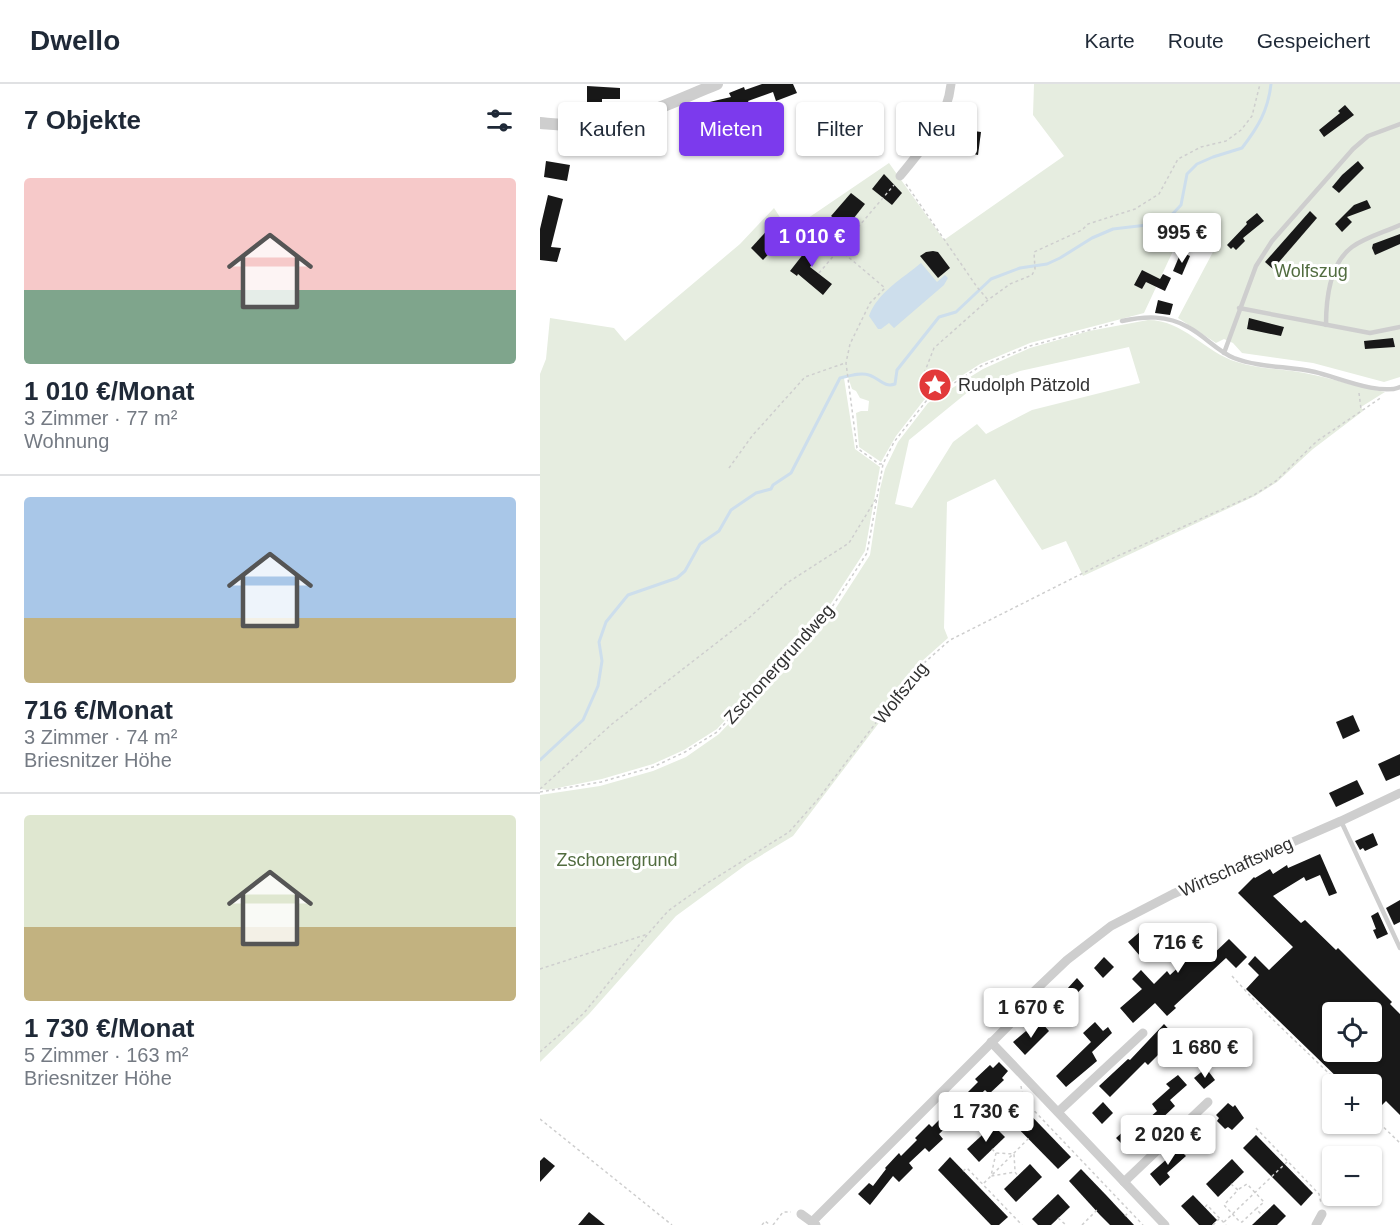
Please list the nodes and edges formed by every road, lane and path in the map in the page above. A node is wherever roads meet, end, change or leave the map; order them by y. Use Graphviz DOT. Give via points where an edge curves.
graph roads {
  1 [pos="717,84"];
  2 [pos="951,84"];
  3 [pos="1260,84"];
  4 [pos="540,123"];
  5 [pos="1400,123"];
  6 [pos="900,176"];
  7 [pos="1400,225"];
  8 [pos="839,249"];
  9 [pos="819,273"];
  10 [pos="988,300"];
  11 [pos="1239,308"];
  12 [pos="1122,321"];
  13 [pos="1326,325"];
  14 [pos="1400,327"];
  15 [pos="1224,353"];
  16 [pos="846,363"];
  17 [pos="1357,384"];
  18 [pos="1400,387"];
  19 [pos="1394,389"];
  20 [pos="932,397"];
  21 [pos="1361,410"];
  22 [pos="883,464"];
  23 [pos="729,468"];
  24 [pos="877,496"];
  25 [pos="540,791"];
  26 [pos="1400,793"];
  27 [pos="1341,821"];
  28 [pos="648,934"];
  29 [pos="1400,948"];
  30 [pos="540,969"];
  31 [pos="1233,976"];
  32 [pos="1143,1034"];
  33 [pos="991,1042"];
  34 [pos="540,1052"];
  35 [pos="1022,1074"];
  36 [pos="1330,1074"];
  37 [pos="1208,1102"];
  38 [pos="1030,1107"];
  39 [pos="1026,1111"];
  40 [pos="1059,1112"];
  41 [pos="540,1119"];
  42 [pos="1382,1125"];
  43 [pos="1256,1128"];
  44 [pos="1030,1137"];
  45 [pos="1062,1140"];
  46 [pos="1400,1143"];
  47 [pos="1058,1144"];
  48 [pos="992,1149"];
  49 [pos="996,1153"];
  50 [pos="1014,1154"];
  51 [pos="1288,1161"];
  52 [pos="963,1171"];
  53 [pos="1015,1172"];
  54 [pos="991,1176"];
  55 [pos="1018,1176"];
  56 [pos="1098,1178"];
  57 [pos="1304,1178"];
  58 [pos="1301,1181"];
  59 [pos="1093,1182"];
  60 [pos="1125,1182"];
  61 [pos="983,1184"];
  62 [pos="1231,1184"];
  63 [pos="1238,1190"];
  64 [pos="1255,1192"];
  65 [pos="999,1201"];
  66 [pos="995,1204"];
  67 [pos="1205,1207"];
  68 [pos="1098,1209"];
  69 [pos="1256,1209"];
  70 [pos="1130,1212"];
  71 [pos="801,1214"];
  72 [pos="1232,1214"];
  73 [pos="1322,1214"];
  74 [pos="1262,1215"];
  75 [pos="1125,1216"];
  76 [pos="1058,1218"];
  77 [pos="1220,1219"];
  78 [pos="1224,1222"];
  79 [pos="814,1224"];
  80 [pos="672,1225"];
  81 [pos="762,1225"];
  82 [pos="770,1225"];
  83 [pos="773,1225"];
  84 [pos="1022,1225"];
  85 [pos="1066,1225"];
  86 [pos="1082,1225"];
  87 [pos="1143,1225"];
  88 [pos="1165,1225"];
  89 [pos="1213,1225"];
  90 [pos="1226,1225"];
  91 [pos="1316,1225"];
  1 -- 4 [label="street" via="609,124"];
  2 -- 6 [label="street" via="950,99 934,134"];
  3 -- 10 [label="path" via="1252,116 1241,130 1226,141 1201,147 1178,159 1159,194 1034,252 1032,274"];
  5 -- 11 [label="lane" via="1368,136 1272,241 1256,266"];
  6 -- 8 [label="path"];
  6 -- 10 [label="path"];
  7 -- 13 [label="lane" via="1359,243 1343,257 1328,294"];
  8 -- 9 [label="path"];
  8 -- 16 [label="path" via="885,288 870,303 850,344"];
  10 -- 20 [label="path" via="934,348 925,371"];
  11 -- 13 [label="lane"];
  11 -- 15 [label="lane"];
  12 -- 15 [label="lane" via="1141,316 1173,320"];
  12 -- 20 [label="path, Zschonergrundweg" via="1030,346 981,366"];
  13 -- 14 [label="lane" via="1370,333"];
  15 -- 17 [label="lane" via="1253,363 1313,371"];
  16 -- 22 [label="path" via="857,448"];
  16 -- 23 [label="path" via="804,377"];
  17 -- 19 [label="lane"];
  17 -- 21 [label="path"];
  18 -- 19 [label="lane"];
  19 -- 21 [label="path, Wolfszug"];
  20 -- 22 [label="path, Zschonergrundweg" via="894,442"];
  21 -- 28 [label="path, Wolfszug" via="1317,441 1276,481 1254,495 1111,559 950,640 915,671 789,832 706,884 669,911"];
  22 -- 24 [label="path, Zschonergrundweg"];
  24 -- 25 [label="path" via="849,543 787,583 750,617 612,724"];
  24 -- 25 [label="path, Zschonergrundweg" via="867,553 830,610 717,732 653,767 601,782"];
  26 -- 27 [label="street, Wirtschaftsweg"];
  27 -- 29 [label="lane"];
  27 -- 33 [label="street, Wirtschaftsweg" via="1173,894 1111,926 1025,1000 1009,1025"];
  28 -- 30 [label="path"];
  28 -- 34 [label="path, Wolfszug" via="584,1013"];
  31 -- 36 [label="path"];
  32 -- 40 [label="street"];
  33 -- 35 [label="street"];
  33 -- 79 [label="street, Wirtschaftsweg"];
  35 -- 38 [label="path" via="1020,1092"];
  35 -- 40 [label="street"];
  37 -- 60 [label="street"];
  38 -- 39 [label="path"];
  38 -- 45 [label="path"];
  40 -- 60 [label="street"];
  41 -- 80 [label="path"];
  42 -- 46 [label="path"];
  43 -- 51 [label="path"];
  44 -- 50 [label="path"];
  45 -- 47 [label="path"];
  45 -- 56 [label="path"];
  48 -- 49 [label="path"];
  49 -- 50 [label="path"];
  49 -- 54 [label="path"];
  50 -- 53 [label="path"];
  50 -- 54 [label="path"];
  51 -- 57 [label="path"];
  51 -- 64 [label="path"];
  52 -- 61 [label="path" via="967,1168"];
  53 -- 54 [label="path"];
  53 -- 55 [label="path"];
  54 -- 61 [label="path"];
  56 -- 59 [label="path"];
  56 -- 70 [label="path"];
  57 -- 58 [label="path"];
  57 -- 73 [label="path" via="1319,1194"];
  60 -- 88 [label="street"];
  61 -- 65 [label="path"];
  62 -- 63 [label="path"];
  63 -- 64 [label="path" via="1247,1184"];
  63 -- 72 [label="path" via="1224,1205"];
  64 -- 69 [label="path" via="1264,1202"];
  64 -- 72 [label="path"];
  65 -- 66 [label="path"];
  65 -- 84 [label="path"];
  67 -- 77 [label="path"];
  68 -- 86 [label="path"];
  69 -- 72 [label="path" via="1242,1222"];
  69 -- 74 [label="path"];
  70 -- 75 [label="path"];
  70 -- 87 [label="path"];
  71 -- 79 [label="street"];
  71 -- 83 [label="path" via="783,1212"];
  72 -- 78 [label="path"];
  73 -- 91 [label="street"];
  76 -- 85 [label="path"];
  77 -- 78 [label="path"];
  77 -- 89 [label="path"];
  78 -- 90 [label="path"];
  81 -- 82 [label="path" via="765,1221"];
}
